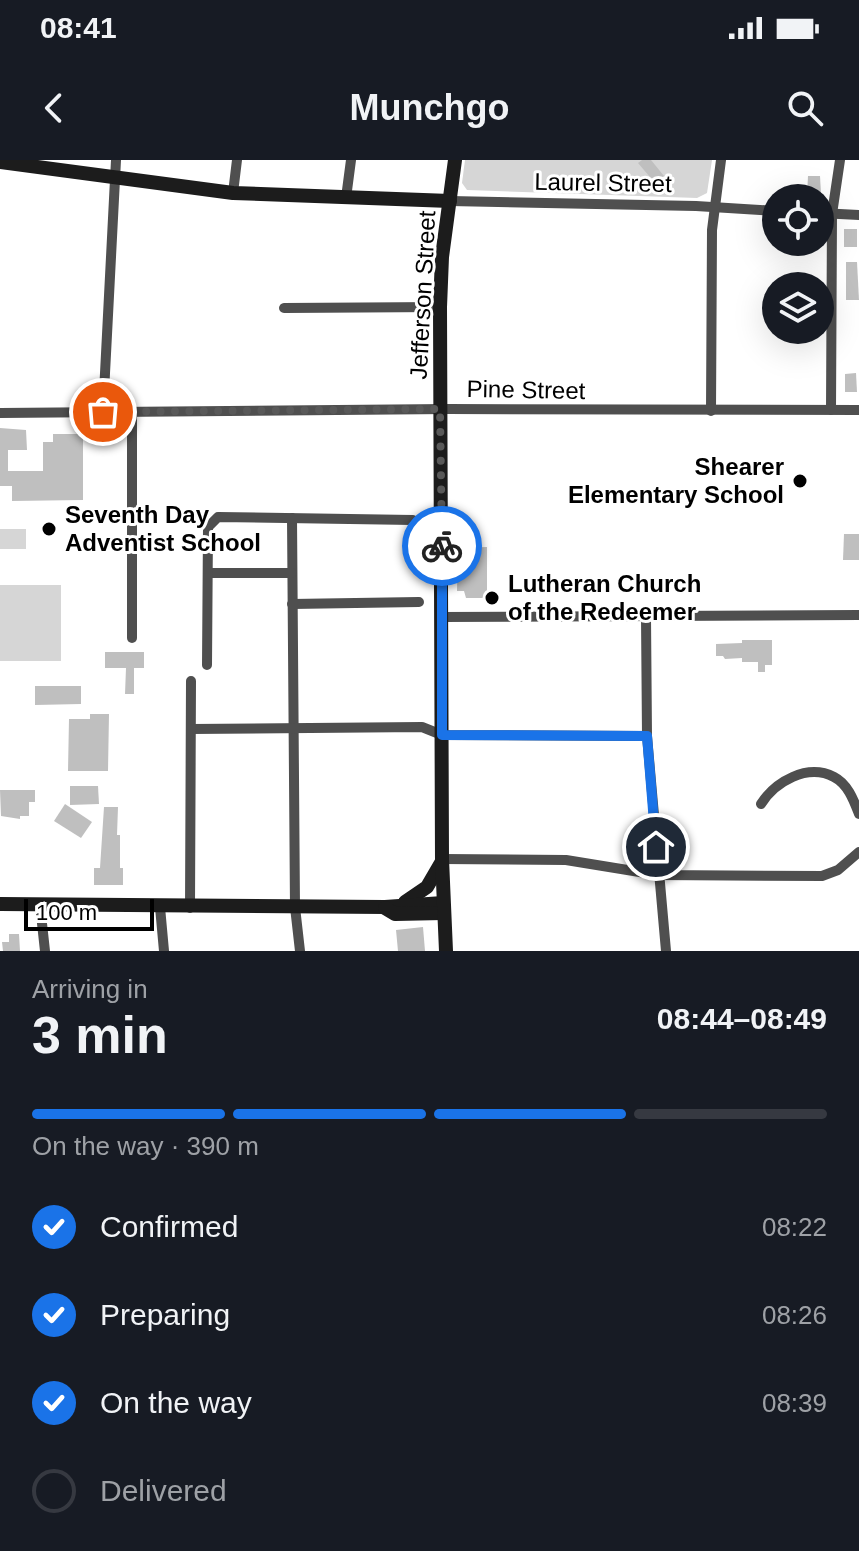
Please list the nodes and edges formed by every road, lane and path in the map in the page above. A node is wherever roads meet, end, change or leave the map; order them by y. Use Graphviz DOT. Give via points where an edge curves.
graph roads {
  1 [pos="116,160"];
  2 [pos="237,160"];
  3 [pos="351,160"];
  4 [pos="455,160"];
  5 [pos="721,160"];
  6 [pos="840,160"];
  7 [pos="0,162"];
  8 [pos="114,179"];
  9 [pos="233,193"];
  10 [pos="346,198"];
  11 [pos="834,200"];
  12 [pos="450,201"];
  13 [pos="715,208"];
  14 [pos="762,210"];
  15 [pos="834,214"];
  16 [pos="859,215"];
  17 [pos="832,256"];
  18 [pos="440,307"];
  19 [pos="284,308"];
  20 [pos="440,409"];
  21 [pos="831,410"];
  22 [pos="859,410"];
  23 [pos="711,411"];
  24 [pos="103,412"];
  25 [pos="132,412"];
  26 [pos="0,413"];
  27 [pos="292,518"];
  28 [pos="413,520"];
  29 [pos="208,573"];
  30 [pos="292,573"];
  31 [pos="419,602"];
  32 [pos="292,604"];
  33 [pos="859,615"];
  34 [pos="442,617"];
  35 [pos="646,617"];
  36 [pos="132,638"];
  37 [pos="207,665"];
  38 [pos="191,681"];
  39 [pos="293,727"];
  40 [pos="191,729"];
  41 [pos="442,735"];
  42 [pos="647,736"];
  43 [pos="761,804"];
  44 [pos="859,814"];
  45 [pos="859,852"];
  46 [pos="442,859"];
  47 [pos="658,875"];
  48 [pos="0,904"];
  49 [pos="402,904"];
  50 [pos="40,905"];
  51 [pos="160,907"];
  52 [pos="295,907"];
  53 [pos="385,907"];
  54 [pos="190,908"];
  55 [pos="443,908"];
  56 [pos="45,951"];
  57 [pos="164,951"];
  58 [pos="300,951"];
  59 [pos="446,951"];
  60 [pos="666,951"];
  1 -- 8 [label="street"];
  2 -- 9 [label="street"];
  3 -- 10 [label="street"];
  4 -- 12 [label="main road, Jefferson Street"];
  5 -- 13 [label="street"];
  6 -- 11 [label="street"];
  7 -- 8 [label="main road, Laurel Street"];
  8 -- 9 [label="main road, Laurel Street"];
  8 -- 24 [label="street"];
  9 -- 10 [label="main road, Laurel Street"];
  10 -- 12 [label="main road, Laurel Street"];
  12 -- 13 [label="street, Laurel Street"];
  12 -- 18 [label="main road, Jefferson Street"];
  13 -- 14 [label="street, Laurel Street"];
  13 -- 23 [label="street"];
  15 -- 16 [label="street"];
  17 -- 21 [label="street"];
  18 -- 19 [label="street"];
  18 -- 20 [label="main road, Jefferson Street"];
  20 -- 23 [label="street, Pine Street"];
  20 -- 25 [label="street, Pine Street"];
  20 -- 34 [label="main road, Jefferson Street"];
  21 -- 22 [label="street, Pine Street"];
  21 -- 23 [label="street, Pine Street"];
  24 -- 25 [label="street, Pine Street"];
  24 -- 26 [label="street, Pine Street"];
  25 -- 36 [label="street"];
  27 -- 28 [label="street"];
  27 -- 29 [label="street" via="218,517 208,527"];
  27 -- 30 [label="street"];
  29 -- 30 [label="street"];
  29 -- 37 [label="street"];
  30 -- 32 [label="street"];
  31 -- 32 [label="street"];
  32 -- 39 [label="street"];
  33 -- 35 [label="street"];
  34 -- 35 [label="street"];
  34 -- 41 [label="main road, Jefferson Street"];
  35 -- 42 [label="street"];
  38 -- 40 [label="street"];
  39 -- 40 [label="street"];
  39 -- 41 [label="street" via="422,727"];
  39 -- 52 [label="street"];
  40 -- 54 [label="street"];
  41 -- 42 [label="street"];
  41 -- 46 [label="main road, Jefferson Street"];
  42 -- 47 [label="street"];
  43 -- 44 [label="street" via="771,789 796,775 814,773 834,777 850,792"];
  45 -- 47 [label="street" via="822,876"];
  46 -- 47 [label="street" via="566,860"];
  46 -- 49 [label="main road" via="427,887"];
  46 -- 55 [label="main road, Jefferson Street"];
  47 -- 60 [label="street"];
  48 -- 50 [label="main road"];
  49 -- 53 [label="main road"];
  49 -- 55 [label="main road"];
  50 -- 51 [label="main road"];
  50 -- 56 [label="street"];
  51 -- 54 [label="main road"];
  51 -- 57 [label="street"];
  52 -- 53 [label="main road"];
  52 -- 54 [label="main road"];
  52 -- 58 [label="street"];
  53 -- 55 [label="main road" via="395,914"];
  55 -- 59 [label="main road, Jefferson Street"];
}
